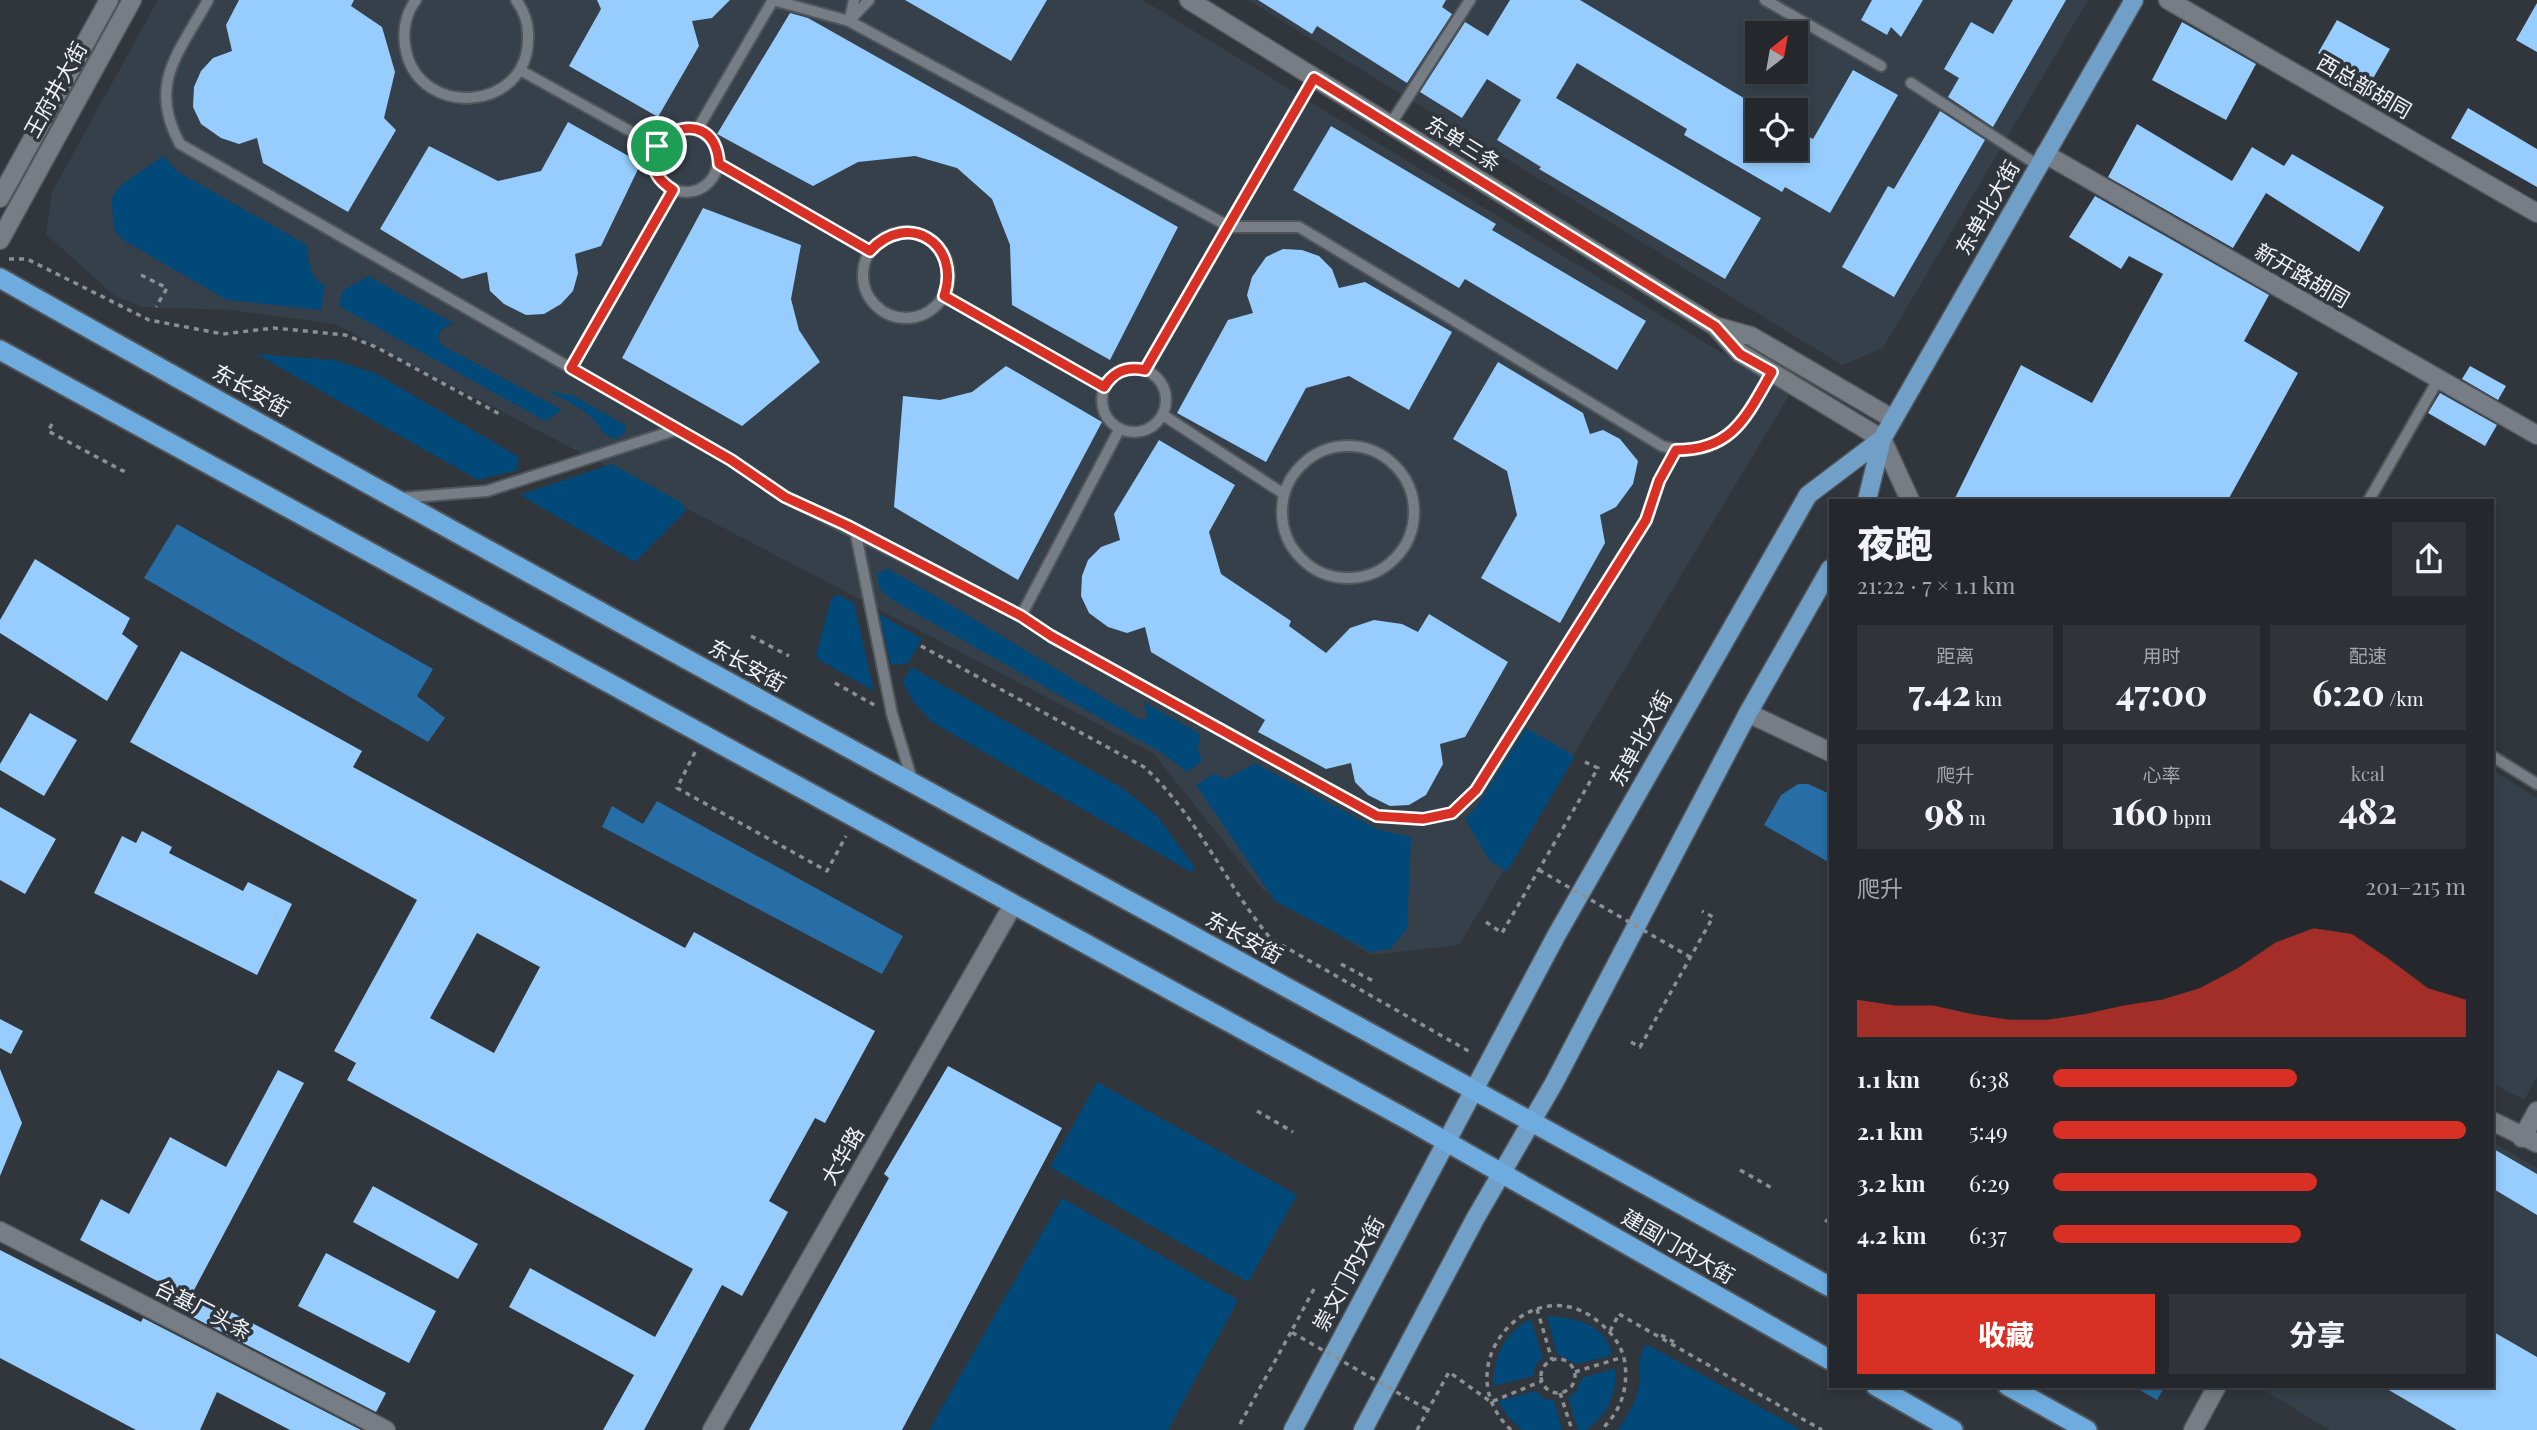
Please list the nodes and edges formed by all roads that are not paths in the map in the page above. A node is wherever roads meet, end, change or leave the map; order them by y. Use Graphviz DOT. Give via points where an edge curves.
graph roads {
  1 [pos="109,0"];
  2 [pos="132,0"];
  3 [pos="208,0"];
  4 [pos="416,0"];
  5 [pos="516,0"];
  6 [pos="773,0"];
  7 [pos="854,0"];
  8 [pos="869,0"];
  9 [pos="1189,0"];
  10 [pos="1470,0"];
  11 [pos="1765,0"];
  12 [pos="2134,0"];
  13 [pos="2168,0"];
  14 [pos="849,21"];
  15 [pos="1881,66"];
  16 [pos="520,70"];
  17 [pos="1314,78"];
  18 [pos="1911,83"];
  19 [pos="1390,125"];
  20 [pos="697,130"];
  21 [pos="657,146"];
  22 [pos="2042,160"];
  23 [pos="719,164"];
  24 [pos="673,190"];
  25 [pos="0,198"];
  26 [pos="2537,213"];
  27 [pos="1230,227"];
  28 [pos="0,240"];
  29 [pos="870,251"];
  30 [pos="0,278"];
  31 [pos="944,296"];
  32 [pos="1715,326"];
  33 [pos="0,350"];
  34 [pos="571,368"];
  35 [pos="1145,370"];
  36 [pos="1772,372"];
  37 [pos="2438,380"];
  38 [pos="1104,387"];
  39 [pos="1163,415"];
  40 [pos="1893,419"];
  41 [pos="676,430"];
  42 [pos="1119,430"];
  43 [pos="2537,435"];
  44 [pos="1882,439"];
  45 [pos="1676,450"];
  46 [pos="1284,494"];
  47 [pos="398,499"];
  48 [pos="1867,499"];
  49 [pos="1910,499"];
  50 [pos="2370,499"];
  51 [pos="855,530"];
  52 [pos="1829,571"];
  53 [pos="1021,616"];
  54 [pos="1748,713"];
  55 [pos="1829,752"];
  56 [pos="2494,757"];
  57 [pos="2537,784"];
  58 [pos="914,785"];
  59 [pos="1013,905"];
  60 [pos="1474,1089"];
  61 [pos="2537,1111"];
  62 [pos="1532,1121"];
  63 [pos="2494,1122"];
  64 [pos="1446,1141"];
  65 [pos="2530,1141"];
  66 [pos="1502,1173"];
  67 [pos="0,1231"];
  68 [pos="1829,1286"];
  69 [pos="1829,1359"];
  70 [pos="1879,1388"];
  71 [pos="2012,1388"];
  72 [pos="2216,1388"];
  73 [pos="386,1430"];
  74 [pos="712,1430"];
  75 [pos="1293,1430"];
  76 [pos="1363,1430"];
  77 [pos="1952,1430"];
  78 [pos="2087,1430"];
  79 [pos="2193,1430"];
  1 -- 25 [label="street, 王府井大街"];
  2 -- 28 [label="street, 王府井大街"];
  3 -- 34 [label="lane" via="164,89 168,122 180,145"];
  4 -- 16 [label="lane" via="405,22 404,41 418,78 433,90 471,100 508,85"];
  5 -- 16 [label="lane" via="528,28 528,50"];
  6 -- 14 [label="lane"];
  6 -- 20 [label="lane"];
  7 -- 14 [label="lane"];
  8 -- 14 [label="lane"];
  9 -- 17 [label="street, 东单三条"];
  10 -- 19 [label="lane"];
  11 -- 15 [label="lane"];
  12 -- 22 [label="main road, 东单北大街"];
  13 -- 26 [label="street, 西总部胡同"];
  14 -- 27 [label="lane"];
  16 -- 21 [label="lane"];
  17 -- 19 [label="street, 东单三条"];
  17 -- 27 [label="lane"];
  18 -- 22 [label="lane"];
  19 -- 32 [label="street, 东单三条"];
  20 -- 21 [label="lane" via="679,129"];
  20 -- 23 [label="lane" via="714,143"];
  21 -- 24 [label="lane" via="658,176"];
  22 -- 37 [label="street, 新开路胡同"];
  22 -- 40 [label="main road, 东单北大街"];
  23 -- 24 [label="lane" via="703,188"];
  23 -- 29 [label="lane"];
  24 -- 34 [label="lane"];
  27 -- 35 [label="lane"];
  27 -- 45 [label="lane" via="1299,227 1662,446"];
  29 -- 31 [label="lane" via="892,234 907,232 928,238 948,267"];
  29 -- 31 [label="lane" via="864,264 866,291 883,312 896,317 923,314"];
  30 -- 47 [label="highway, 东长安街"];
  31 -- 38 [label="lane"];
  32 -- 36 [label="street, 东单三条" via="1740,354"];
  32 -- 40 [label="street, 东单三条" via="1751,336"];
  33 -- 59 [label="highway"];
  34 -- 41 [label="lane"];
  35 -- 38 [label="lane" via="1126,369"];
  35 -- 39 [label="lane" via="1155,375 1166,394"];
  36 -- 44 [label="street, 东单三条"];
  36 -- 45 [label="lane" via="1722,442 1701,450"];
  37 -- 43 [label="street, 新开路胡同"];
  37 -- 50 [label="lane"];
  38 -- 42 [label="lane" via="1104,413"];
  39 -- 42 [label="lane" via="1147,430"];
  39 -- 46 [label="lane"];
  40 -- 44 [label="main road, 东单北大街"];
  41 -- 47 [label="lane" via="487,491"];
  41 -- 51 [label="lane" via="785,497"];
  42 -- 53 [label="lane"];
  44 -- 48 [label="main road, 东单北大街"];
  44 -- 49 [label="street"];
  44 -- 60 [label="main road, 东单北大街" via="1808,495 1556,936"];
  45 -- 53 [label="lane" via="1646,520 1476,790 1452,813 1423,819 1377,816"];
  46 -- 46 [label="lane" via="1286,536 1313,568 1333,576 1375,573 1406,544 1413,523 1413,501 1406,480 1392,463 1373,451 1351,446 1329,448 1309,458"];
  47 -- 58 [label="highway, 东长安街"];
  51 -- 53 [label="lane"];
  51 -- 58 [label="lane" via="892,714"];
  52 -- 54 [label="main road"];
  54 -- 55 [label="street"];
  54 -- 62 [label="main road"];
  56 -- 57 [label="lane"];
  58 -- 60 [label="highway, 东长安街"];
  59 -- 64 [label="highway"];
  59 -- 74 [label="street, 大华路"];
  60 -- 62 [label="highway, 东长安街"];
  60 -- 64 [label="main road, 崇文门内大街"];
  61 -- 65 [label="street"];
  62 -- 66 [label="main road"];
  62 -- 68 [label="highway, 建国门内大街"];
  63 -- 65 [label="street"];
  64 -- 66 [label="highway, 建国门内大街"];
  64 -- 75 [label="main road, 崇文门内大街"];
  66 -- 69 [label="highway, 建国门内大街"];
  66 -- 76 [label="main road"];
  67 -- 73 [label="street, 台基厂头条"];
  70 -- 77 [label="highway"];
  71 -- 78 [label="highway"];
  72 -- 79 [label="street"];
}
